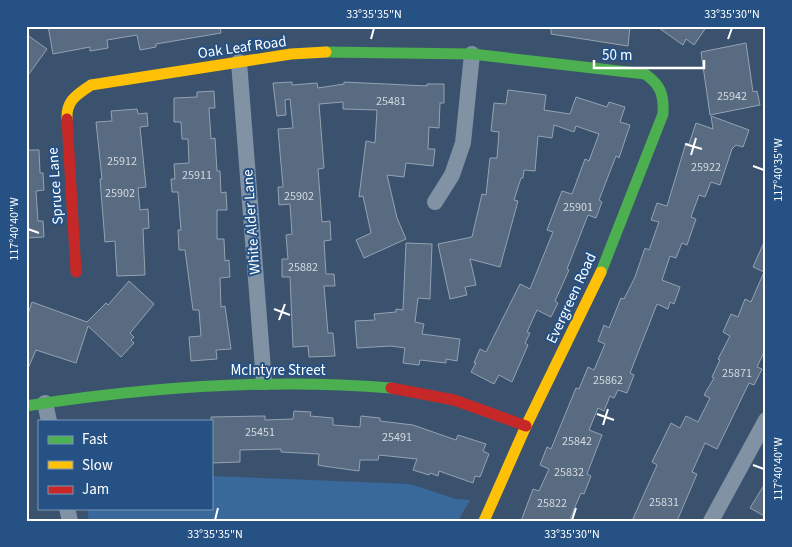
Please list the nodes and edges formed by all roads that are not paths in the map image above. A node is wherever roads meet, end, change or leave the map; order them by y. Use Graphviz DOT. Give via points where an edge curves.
graph roads {
  1 [pos="472,54"];
  2 [pos="239,62"];
  3 [pos="659,83"];
  4 [pos="72,99"];
  5 [pos="435,202"];
  6 [pos="76,272"];
  7 [pos="264,382"];
  8 [pos="45,403"];
  9 [pos="26,406"];
  10 [pos="49,420"];
  11 [pos="766,420"];
  12 [pos="526,426"];
  13 [pos="484,521"];
  14 [pos="710,521"];
  1 -- 2 [label="street, Oak Leaf Road" via="339,51"];
  1 -- 3 [label="street, Oak Leaf Road" via="632,71 645,74"];
  1 -- 5 [label="street" via="463,143 452,176"];
  2 -- 4 [label="street, Oak Leaf Road" via="91,85"];
  2 -- 7 [label="street, White Alder Lane"];
  3 -- 12 [label="street, Evergreen Road" via="664,97 664,114 598,278"];
  4 -- 6 [label="street, Spruce Lane" via="66,123"];
  7 -- 8 [label="street, McIntyre Street" via="118,392"];
  7 -- 12 [label="street, McIntyre Street" via="428,393 470,404"];
  8 -- 9 [label="street, McIntyre Street"];
  8 -- 10 [label="street"];
  11 -- 14 [label="street"];
  12 -- 13 [label="street, Evergreen Road"];
}
